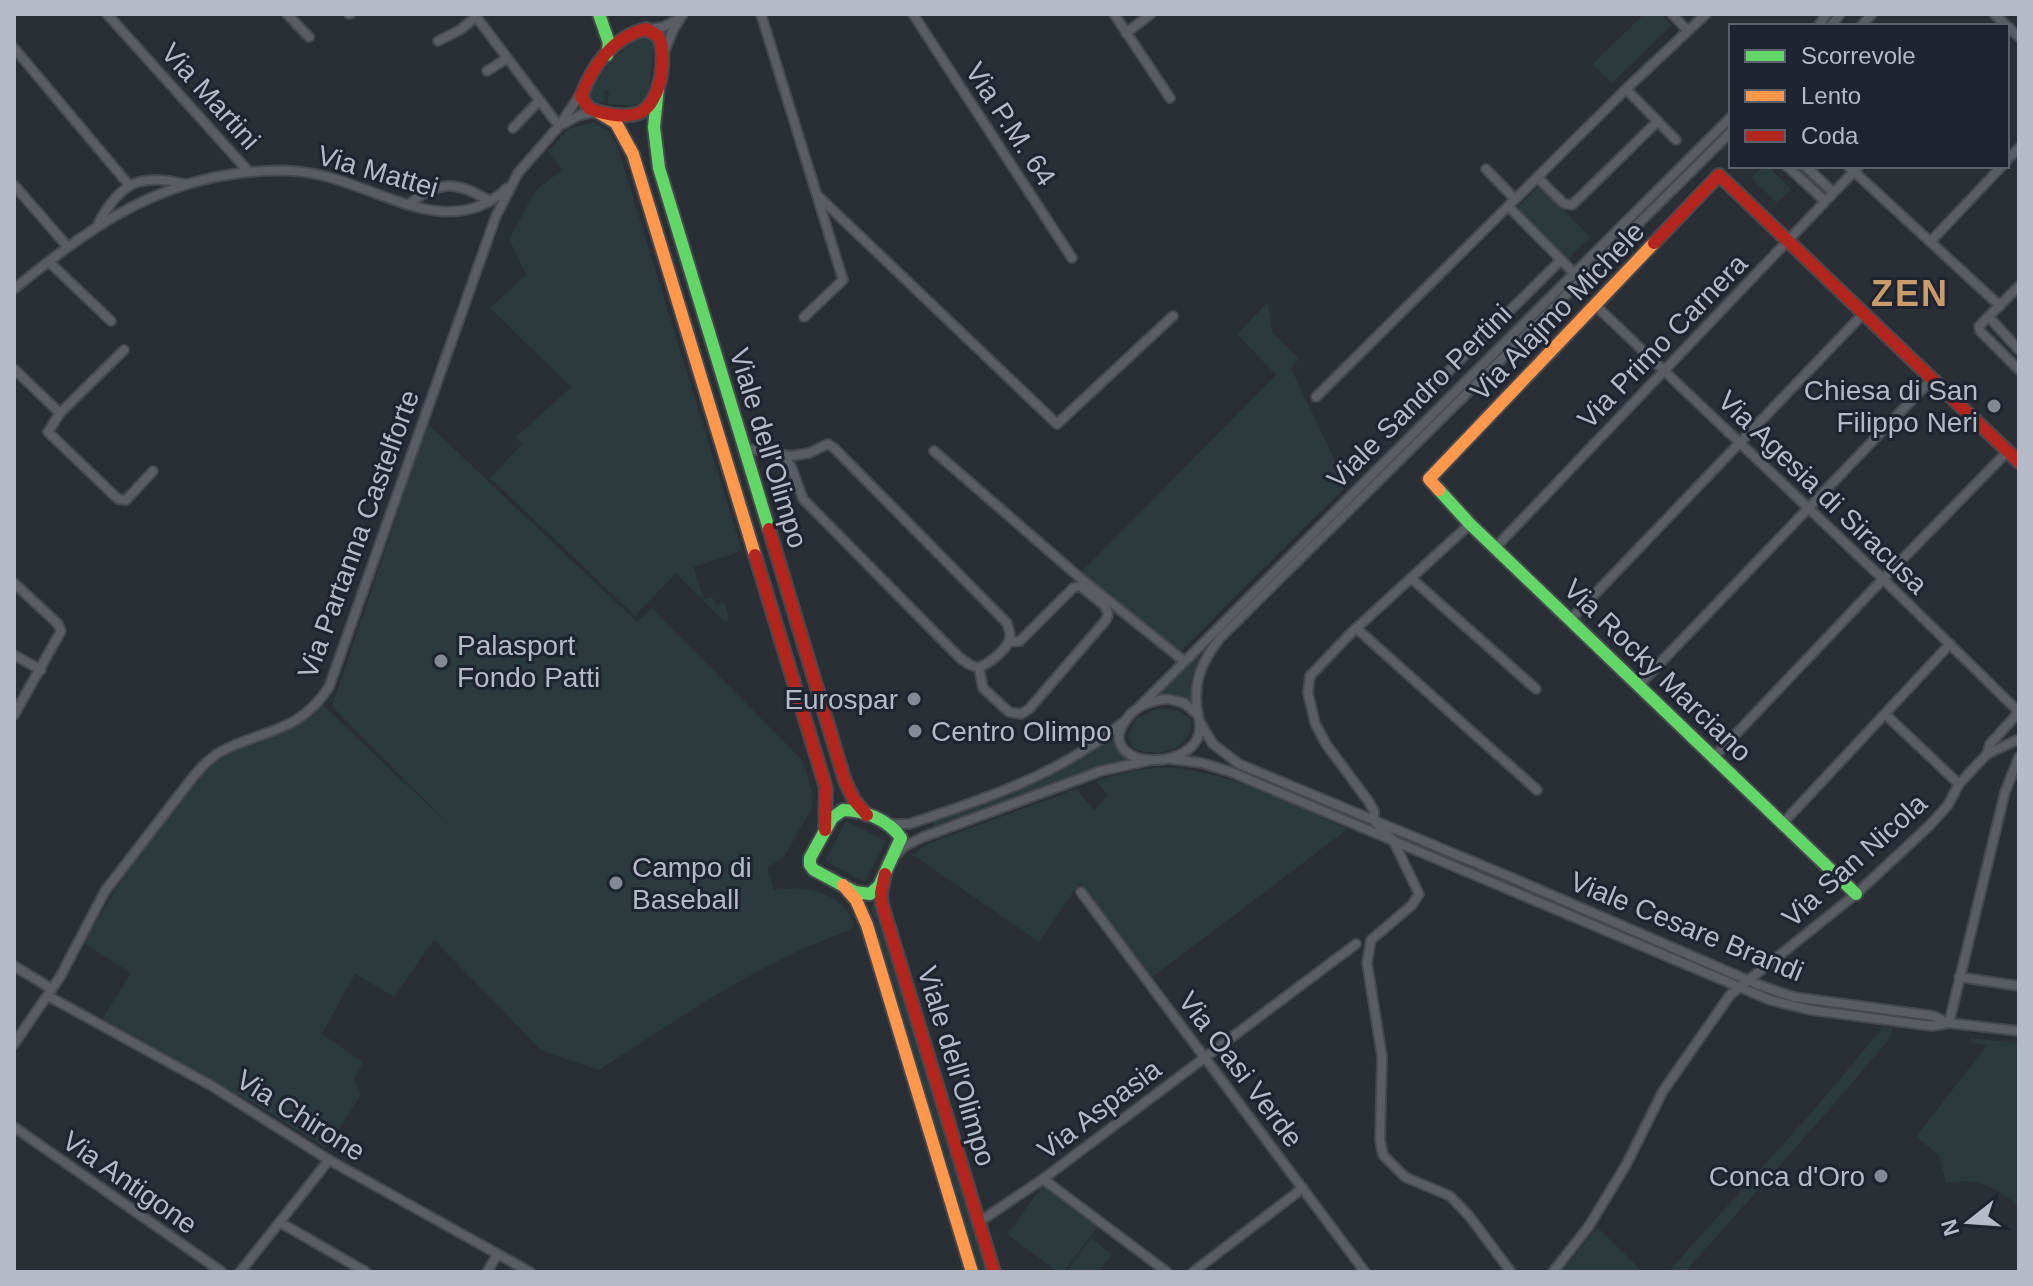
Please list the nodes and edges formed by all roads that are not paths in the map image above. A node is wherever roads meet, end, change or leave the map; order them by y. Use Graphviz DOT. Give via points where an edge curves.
graph roads {
  1 [pos="107,14"];
  2 [pos="287,14"];
  3 [pos="600,14"];
  4 [pos="683,14"];
  5 [pos="761,14"];
  6 [pos="913,14"];
  7 [pos="1114,14"];
  8 [pos="1151,14"];
  9 [pos="1672,14"];
  10 [pos="1706,14"];
  11 [pos="475,16"];
  12 [pos="649,29"];
  13 [pos="1688,31"];
  14 [pos="633,32"];
  15 [pos="1126,33"];
  16 [pos="309,37"];
  17 [pos="438,41"];
  18 [pos="14,48"];
  19 [pos="607,55"];
  20 [pos="506,59"];
  21 [pos="661,63"];
  22 [pos="487,71"];
  23 [pos="658,88"];
  24 [pos="1626,89"];
  25 [pos="582,92"];
  26 [pos="1170,98"];
  27 [pos="539,101"];
  28 [pos="598,112"];
  29 [pos="1729,119"];
  30 [pos="1658,121"];
  31 [pos="559,126"];
  32 [pos="513,128"];
  33 [pos="1729,134"];
  34 [pos="1676,140"];
  35 [pos="1789,168"];
  36 [pos="1807,168"];
  37 [pos="1853,168"];
  38 [pos="2000,168"];
  39 [pos="1486,169"];
  40 [pos="249,172"];
  41 [pos="1537,177"];
  42 [pos="512,181"];
  43 [pos="186,184"];
  44 [pos="14,185"];
  45 [pos="129,185"];
  46 [pos="1833,192"];
  47 [pos="817,195"];
  48 [pos="1515,199"];
  49 [pos="490,201"];
  50 [pos="1825,201"];
  51 [pos="409,204"];
  52 [pos="1508,206"];
  53 [pos="97,226"];
  54 [pos="1788,241"];
  55 [pos="1931,241"];
  56 [pos="68,247"];
  57 [pos="1072,258"];
  58 [pos="1561,260"];
  59 [pos="49,262"];
  60 [pos="1574,273"];
  61 [pos="2019,286"];
  62 [pos="14,289"];
  63 [pos="1595,305"];
  64 [pos="2000,306"];
  65 [pos="1864,313"];
  66 [pos="1173,316"];
  67 [pos="804,317"];
  68 [pos="1989,317"];
  69 [pos="111,321"];
  70 [pos="124,350"];
  71 [pos="2019,350"];
  72 [pos="14,369"];
  73 [pos="2019,370"];
  74 [pos="1664,371"];
  75 [pos="1932,379"];
  76 [pos="1316,397"];
  77 [pos="60,413"];
  78 [pos="1389,430"];
  79 [pos="1740,442"];
  80 [pos="744,448"];
  81 [pos="934,451"];
  82 [pos="2008,451"];
  83 [pos="778,454"];
  84 [pos="2019,462"];
  85 [pos="153,471"];
  86 [pos="1429,479"];
  87 [pos="1808,508"];
  88 [pos="1470,524"];
  89 [pos="1496,547"];
  90 [pos="1411,578"];
  91 [pos="1883,579"];
  92 [pos="14,583"];
  93 [pos="1570,620"];
  94 [pos="1356,628"];
  95 [pos="1009,642"];
  96 [pos="1950,644"];
  97 [pos="14,655"];
  98 [pos="1184,661"];
  99 [pos="979,668"];
  100 [pos="41,670"];
  101 [pos="1639,685"];
  102 [pos="1536,689"];
  103 [pos="1139,707"];
  104 [pos="2019,712"];
  105 [pos="14,715"];
  106 [pos="1886,715"];
  107 [pos="1199,718"];
  108 [pos="1126,720"];
  109 [pos="2019,739"];
  110 [pos="1987,754"];
  111 [pos="1715,756"];
  112 [pos="2019,757"];
  113 [pos="1171,759"];
  114 [pos="1147,761"];
  115 [pos="1959,784"];
  116 [pos="1537,790"];
  117 [pos="867,815"];
  118 [pos="1374,821"];
  119 [pos="882,823"];
  120 [pos="1783,823"];
  121 [pos="825,830"];
  122 [pos="1393,840"];
  123 [pos="892,861"];
  124 [pos="885,874"];
  125 [pos="843,885"];
  126 [pos="1081,892"];
  127 [pos="1856,894"];
  128 [pos="1356,944"];
  129 [pos="14,966"];
  130 [pos="1959,977"];
  131 [pos="1746,979"];
  132 [pos="2019,986"];
  133 [pos="1737,987"];
  134 [pos="50,992"];
  135 [pos="1949,1023"];
  136 [pos="2019,1031"];
  137 [pos="14,1044"];
  138 [pos="1205,1057"];
  139 [pos="14,1127"];
  140 [pos="329,1160"];
  141 [pos="1043,1179"];
  142 [pos="1303,1188"];
  143 [pos="979,1222"];
  144 [pos="281,1223"];
  145 [pos="497,1255"];
  146 [pos="222,1272"];
  147 [pos="240,1272"];
  148 [pos="366,1272"];
  149 [pos="487,1272"];
  150 [pos="530,1272"];
  151 [pos="972,1272"];
  152 [pos="994,1272"];
  153 [pos="1167,1272"];
  154 [pos="1193,1272"];
  155 [pos="1365,1272"];
  156 [pos="1511,1272"];
  157 [pos="1553,1272"];
  1 -- 40 [label="street, Via Martini"];
  2 -- 16 [label="street"];
  3 -- 14 [label="street" via="614,29"];
  3 -- 19 [label="street"];
  4 -- 12 [label="street"];
  4 -- 21 [label="street"];
  5 -- 47 [label="street"];
  6 -- 57 [label="street, Via P.M. 64"];
  7 -- 15 [label="street"];
  8 -- 15 [label="street"];
  9 -- 13 [label="street"];
  10 -- 13 [label="street"];
  11 -- 17 [label="street"];
  11 -- 20 [label="street"];
  12 -- 14 [label="street"];
  12 -- 21 [label="street" via="662,42"];
  13 -- 24 [label="street"];
  14 -- 19 [label="street"];
  15 -- 26 [label="street"];
  18 -- 45 [label="street"];
  19 -- 25 [label="street"];
  20 -- 22 [label="street"];
  20 -- 27 [label="street"];
  21 -- 23 [label="street, Viale dell'Olimpo"];
  23 -- 28 [label="street" via="643,111"];
  23 -- 80 [label="street, Viale dell'Olimpo" via="656,157"];
  24 -- 30 [label="street"];
  24 -- 41 [label="street"];
  25 -- 28 [label="street, Viale dell'Olimpo" via="584,104"];
  25 -- 31 [label="street, Via Partanna Castelforte"];
  27 -- 31 [label="street"];
  27 -- 32 [label="street"];
  28 -- 31 [label="street"];
  28 -- 121 [label="street, Viale dell'Olimpo" via="620,127 633,154 826,788"];
  29 -- 60 [label="street, Viale Sandro Pertini"];
  30 -- 34 [label="street"];
  30 -- 41 [label="street" via="1572,205 1563,203"];
  31 -- 42 [label="street, Via Partanna Castelforte"];
  33 -- 107 [label="street, Viale Sandro Pertini" via="1220,638 1197,679"];
  35 -- 50 [label="street"];
  36 -- 46 [label="street"];
  37 -- 46 [label="street, Via Primo Carnera"];
  37 -- 55 [label="street"];
  38 -- 55 [label="street"];
  39 -- 48 [label="street"];
  40 -- 43 [label="street, Via Mattei"];
  40 -- 51 [label="street, Via Mattei" via="313,173"];
  41 -- 48 [label="street"];
  42 -- 49 [label="street, Via Mattei"];
  42 -- 134 [label="street, Via Partanna Castelforte" via="329,687 300,718 223,750 205,763 105,891"];
  43 -- 45 [label="street" via="155,179"];
  43 -- 53 [label="street, Via Mattei" via="139,201"];
  44 -- 56 [label="street"];
  45 -- 53 [label="street" via="115,195"];
  46 -- 50 [label="street, Via Primo Carnera"];
  47 -- 66 [label="street" via="1057,424"];
  47 -- 67 [label="street" via="843,280"];
  48 -- 52 [label="street"];
  49 -- 51 [label="street, Via Mattei" via="443,214"];
  49 -- 51 [label="street" via="464,186 446,186"];
  50 -- 54 [label="street, Via Primo Carnera"];
  52 -- 58 [label="street"];
  52 -- 76 [label="street"];
  53 -- 56 [label="street, Via Mattei"];
  54 -- 63 [label="street, Via Alajmo Michele" via="1719,175"];
  54 -- 65 [label="street"];
  54 -- 74 [label="street, Via Primo Carnera"];
  55 -- 64 [label="street"];
  56 -- 59 [label="street, Via Mattei"];
  58 -- 60 [label="street"];
  58 -- 78 [label="street"];
  59 -- 62 [label="street, Via Mattei"];
  59 -- 69 [label="street"];
  60 -- 98 [label="street, Viale Sandro Pertini"];
  61 -- 64 [label="street"];
  63 -- 74 [label="street, Via Agesia di Siracusa"];
  63 -- 86 [label="street, Via Alajmo Michele"];
  64 -- 68 [label="street"];
  65 -- 75 [label="street"];
  65 -- 79 [label="street"];
  68 -- 71 [label="street"];
  68 -- 73 [label="street" via="1980,331"];
  70 -- 77 [label="street"];
  72 -- 77 [label="street"];
  74 -- 79 [label="street, Via Agesia di Siracusa"];
  74 -- 89 [label="street, Via Primo Carnera"];
  75 -- 82 [label="street"];
  75 -- 87 [label="street"];
  77 -- 85 [label="street" via="48,432 118,499 126,500"];
  79 -- 87 [label="street, Via Agesia di Siracusa"];
  79 -- 93 [label="street"];
  80 -- 83 [label="street"];
  80 -- 117 [label="street, Viale dell'Olimpo" via="847,788"];
  81 -- 98 [label="street"];
  82 -- 84 [label="street"];
  82 -- 91 [label="street"];
  83 -- 95 [label="street" via="809,453 828,444 834,448 1007,623"];
  83 -- 99 [label="street" via="791,466 803,499 960,658"];
  86 -- 88 [label="street, Via Rocky Marciano"];
  87 -- 91 [label="street, Via Agesia di Siracusa"];
  87 -- 101 [label="street"];
  88 -- 89 [label="street, Via Rocky Marciano"];
  88 -- 90 [label="street"];
  89 -- 93 [label="street, Via Rocky Marciano"];
  90 -- 94 [label="street"];
  90 -- 102 [label="street"];
  91 -- 96 [label="street, Via Agesia di Siracusa"];
  91 -- 111 [label="street"];
  92 -- 100 [label="street" via="58,624 60,635"];
  93 -- 101 [label="street, Via Rocky Marciano"];
  94 -- 116 [label="street"];
  94 -- 118 [label="street" via="1310,676 1308,693 1315,723 1369,802"];
  95 -- 99 [label="street"];
  95 -- 99 [label="street" via="1020,641 1080,586 1108,614 1021,714 1009,712 983,688"];
  96 -- 104 [label="street, Via Agesia di Siracusa"];
  96 -- 106 [label="street"];
  97 -- 100 [label="street"];
  98 -- 103 [label="street, Viale Sandro Pertini"];
  100 -- 105 [label="street"];
  101 -- 111 [label="street, Via Rocky Marciano"];
  103 -- 107 [label="street" via="1168,699 1184,703"];
  103 -- 108 [label="street"];
  104 -- 110 [label="street, Via Agesia di Siracusa"];
  106 -- 115 [label="street"];
  106 -- 120 [label="street"];
  107 -- 113 [label="street" via="1194,740"];
  107 -- 118 [label="street, Viale Cesare Brandi" via="1228,758"];
  108 -- 114 [label="street" via="1121,733 1124,747"];
  108 -- 119 [label="street" via="1071,760 1033,779 909,824"];
  109 -- 110 [label="street, Via San Nicola"];
  110 -- 115 [label="street, Via San Nicola"];
  111 -- 120 [label="street, Via Rocky Marciano"];
  112 -- 130 [label="street" via="2005,792"];
  113 -- 114 [label="street"];
  113 -- 122 [label="street, Viale Cesare Brandi" via="1231,772"];
  114 -- 123 [label="street" via="1101,771 923,837"];
  115 -- 127 [label="street, Via San Nicola" via="1929,826"];
  117 -- 119 [label="street"];
  117 -- 121 [label="street" via="843,810"];
  118 -- 122 [label="street"];
  118 -- 131 [label="street, Viale Cesare Brandi"];
  119 -- 123 [label="street" via="901,838"];
  120 -- 127 [label="street, Via Rocky Marciano"];
  121 -- 125 [label="street" via="810,865"];
  122 -- 133 [label="street, Viale Cesare Brandi"];
  122 -- 156 [label="street" via="1419,894 1371,940 1367,963 1382,1056 1383,1155 1405,1177 1450,1196"];
  123 -- 124 [label="street"];
  124 -- 125 [label="street" via="870,894"];
  124 -- 143 [label="street, Viale dell'Olimpo" via="882,904"];
  125 -- 151 [label="street, Viale dell'Olimpo" via="867,925"];
  126 -- 138 [label="street, Via Oasi Verde"];
  127 -- 131 [label="street, Via San Nicola"];
  128 -- 138 [label="street, Via Aspasia"];
  129 -- 134 [label="street, Via Chirone"];
  130 -- 132 [label="street"];
  130 -- 135 [label="street"];
  131 -- 133 [label="street, Via San Nicola"];
  131 -- 135 [label="street, Viale Cesare Brandi" via="1794,997 1934,1016"];
  133 -- 135 [label="street, Viale Cesare Brandi" via="1810,1010 1932,1026"];
  133 -- 157 [label="street" via="1669,1081 1610,1192"];
  134 -- 137 [label="street, Via Partanna Castelforte"];
  134 -- 140 [label="street, Via Chirone"];
  135 -- 136 [label="street"];
  138 -- 141 [label="street, Via Aspasia"];
  138 -- 142 [label="street, Via Oasi Verde"];
  139 -- 146 [label="street, Via Antigone"];
  140 -- 144 [label="street"];
  140 -- 145 [label="street, Via Chirone"];
  141 -- 143 [label="street, Via Aspasia"];
  141 -- 153 [label="street"];
  142 -- 154 [label="street"];
  142 -- 155 [label="street, Via Oasi Verde"];
  143 -- 152 [label="street, Viale dell'Olimpo"];
  144 -- 147 [label="street"];
  144 -- 148 [label="street"];
  145 -- 149 [label="street"];
  145 -- 150 [label="street, Via Chirone"];
}
